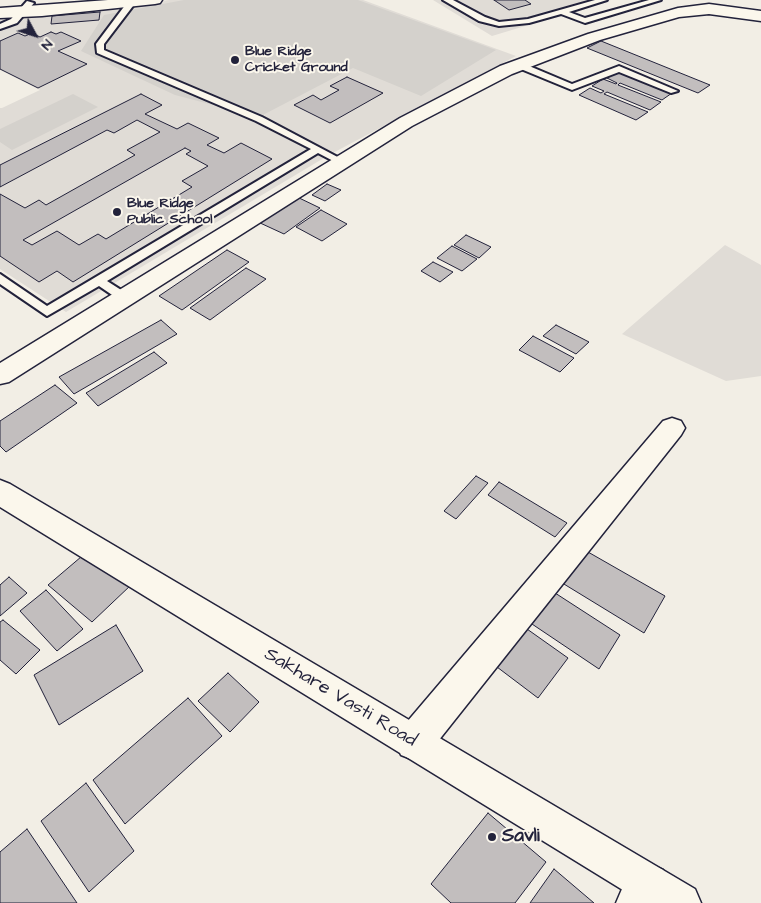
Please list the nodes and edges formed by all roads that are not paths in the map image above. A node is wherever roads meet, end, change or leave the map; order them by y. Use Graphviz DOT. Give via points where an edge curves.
graph roads {
  1 [pos="72,0"];
  2 [pos="155,0"];
  3 [pos="447,0"];
  4 [pos="603,0"];
  5 [pos="657,0"];
  6 [pos="132,2"];
  7 [pos="0,4"];
  8 [pos="27,7"];
  9 [pos="562,12"];
  10 [pos="0,13"];
  11 [pos="761,16"];
  12 [pos="0,28"];
  13 [pos="519,65"];
  14 [pos="674,91"];
  15 [pos="318,149"];
  16 [pos="342,162"];
  17 [pos="0,278"];
  18 [pos="98,280"];
  19 [pos="125,298"];
  20 [pos="0,375"];
  21 [pos="672,428"];
  22 [pos="0,492"];
  23 [pos="414,742"];
  24 [pos="656,897"];
  1 -- 8 [label="street"];
  2 -- 6 [label="street"];
  3 -- 9 [label="lane" via="482,20 499,24 529,21"];
  4 -- 9 [label="lane"];
  5 -- 9 [label="lane" via="585,21"];
  6 -- 8 [label="street"];
  6 -- 15 [label="lane" via="100,44 100,51"];
  7 -- 8 [label="street"];
  8 -- 10 [label="street"];
  8 -- 12 [label="lane" via="14,21"];
  11 -- 13 [label="street" via="709,9 678,13 594,36"];
  13 -- 14 [label="lane" via="572,87 619,69"];
  13 -- 16 [label="street" via="406,122"];
  15 -- 16 [label="lane"];
  15 -- 18 [label="lane"];
  16 -- 19 [label="street"];
  17 -- 18 [label="lane" via="47,312"];
  18 -- 19 [label="lane"];
  19 -- 20 [label="street"];
  21 -- 23 [label="street"];
  22 -- 23 [label="street, Sakhare Vasti Road"];
  23 -- 24 [label="street, Sakhare Vasti Road"];
}
